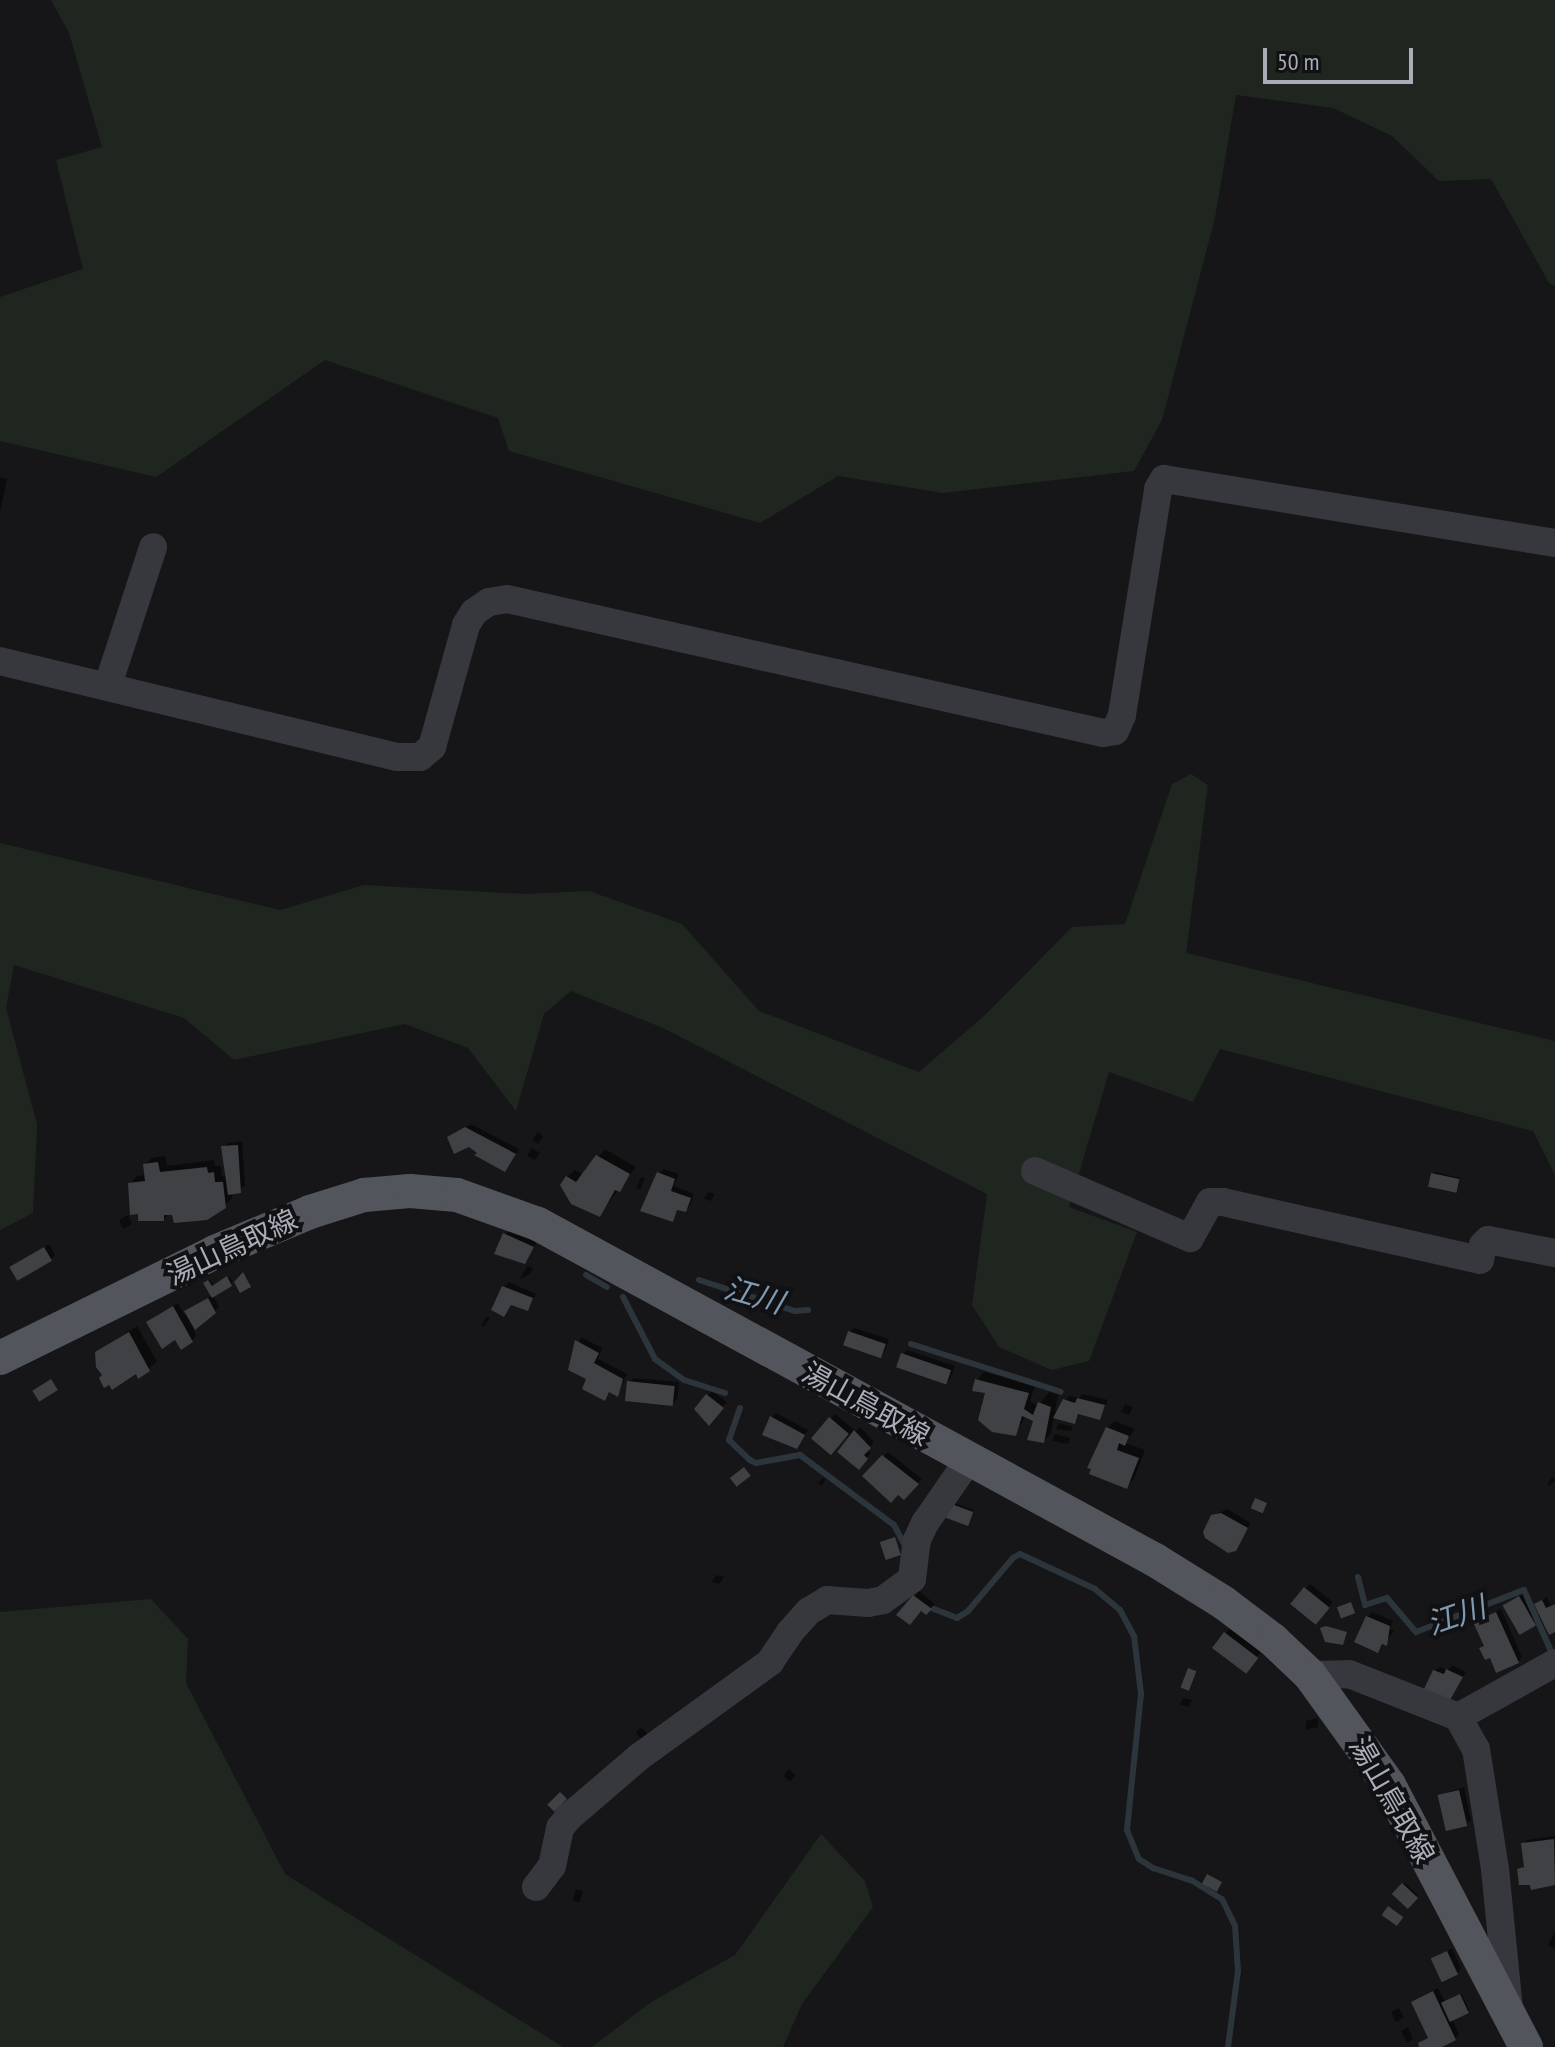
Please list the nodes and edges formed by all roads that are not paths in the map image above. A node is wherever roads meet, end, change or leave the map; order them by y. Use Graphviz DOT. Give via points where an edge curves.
graph roads {
  1 [pos="1555,543"];
  2 [pos="153,547"];
  3 [pos="0,661"];
  4 [pos="108,685"];
  5 [pos="1035,1171"];
  6 [pos="1555,1253"];
  7 [pos="0,1358"];
  8 [pos="968,1461"];
  9 [pos="1555,1663"];
  10 [pos="1310,1675"];
  11 [pos="1458,1717"];
  12 [pos="536,1887"];
  13 [pos="1509,2015"];
  14 [pos="1526,2047"];
  1 -- 4 [label="street" via="1164,479 1158,489 1122,715 1115,731 1103,733 507,599 489,602 466,625 432,747 420,757 397,757"];
  2 -- 4 [label="street"];
  3 -- 4 [label="street"];
  5 -- 6 [label="street" via="1190,1238 1210,1202 1223,1202 1480,1260 1488,1240"];
  7 -- 8 [label="main road, 湯山鳥取線" via="215,1252 310,1212 375,1194 433,1192 482,1201 538,1224"];
  8 -- 10 [label="main road, 湯山鳥取線" via="1192,1582 1250,1621"];
  8 -- 12 [label="street" via="925,1523 912,1579 883,1600 827,1600 809,1611 770,1662 639,1757 569,1817 560,1828 552,1866"];
  9 -- 11 [label="street"];
  10 -- 11 [label="street" via="1349,1674"];
  10 -- 13 [label="main road, 湯山鳥取線" via="1389,1785"];
  11 -- 13 [label="street" via="1476,1749 1495,1869"];
  13 -- 14 [label="main road, 湯山鳥取線"];
}
